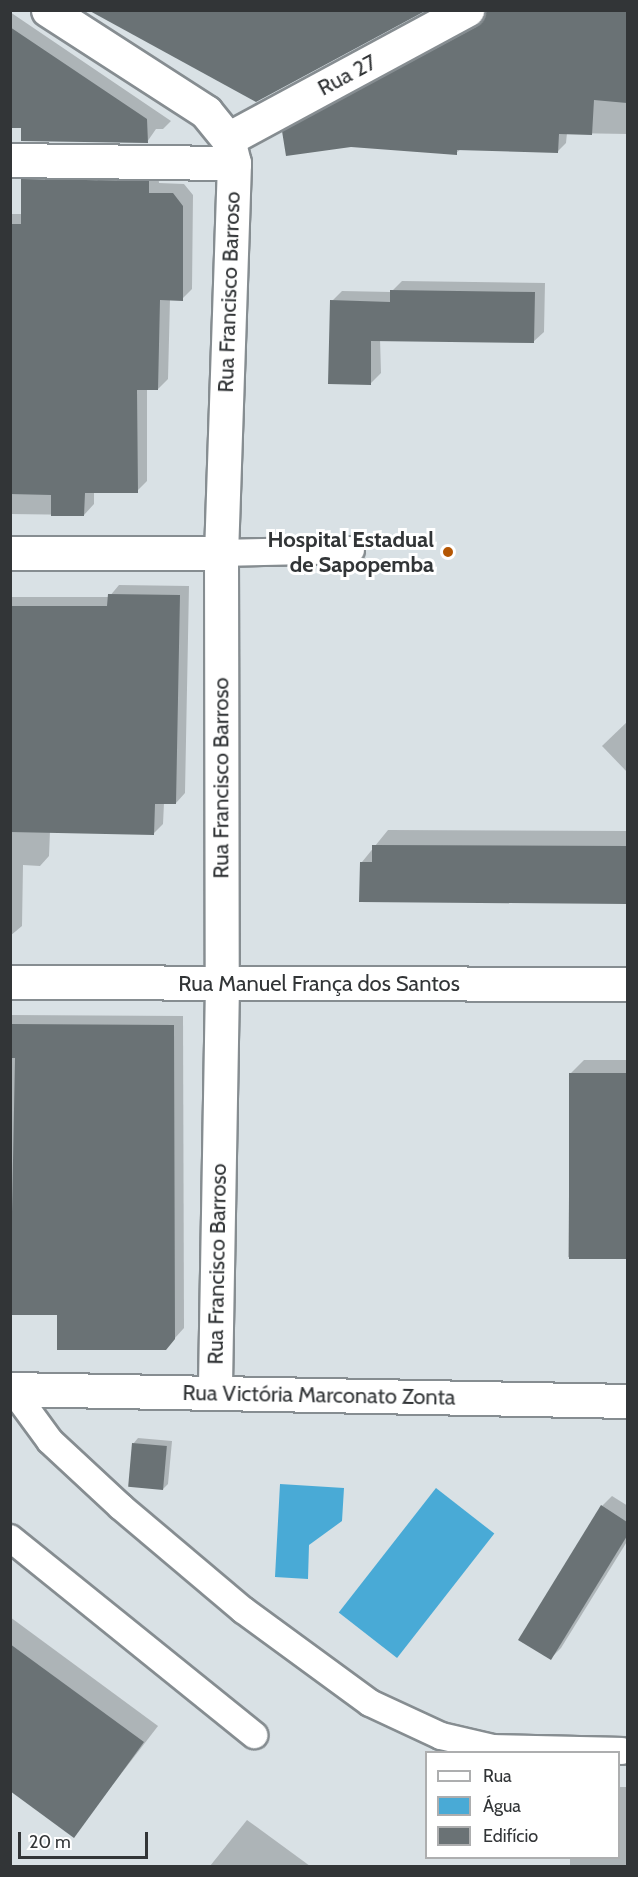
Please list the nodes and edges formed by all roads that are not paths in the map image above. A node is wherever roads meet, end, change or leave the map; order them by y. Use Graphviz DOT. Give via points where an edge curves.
graph roads {
  1 [pos="48,10"];
  2 [pos="467,10"];
  3 [pos="231,151"];
  4 [pos="10,160"];
  5 [pos="351,550"];
  6 [pos="10,553"];
  7 [pos="220,553"];
  8 [pos="10,982"];
  9 [pos="222,984"];
  10 [pos="627,984"];
  11 [pos="11,1389"];
  12 [pos="215,1393"];
  13 [pos="627,1401"];
  14 [pos="10,1538"];
  15 [pos="254,1735"];
  16 [pos="622,1751"];
  1 -- 3 [label="street" via="206,112"];
  2 -- 3 [label="street, Rua 27"];
  3 -- 4 [label="street"];
  3 -- 7 [label="street, Rua Francisco Barroso"];
  5 -- 7 [label="lane"];
  6 -- 7 [label="street"];
  7 -- 9 [label="street, Rua Francisco Barroso"];
  8 -- 9 [label="street, Rua Manuel França dos Santos"];
  9 -- 10 [label="street, Rua Manuel França dos Santos"];
  9 -- 12 [label="street, Rua Francisco Barroso"];
  11 -- 12 [label="street, Rua Victória Marconato Zonta"];
  11 -- 16 [label="lane" via="50,1441 121,1507 243,1610 370,1703 441,1736 493,1748"];
  12 -- 13 [label="street, Rua Victória Marconato Zonta"];
  14 -- 15 [label="lane"];
}
